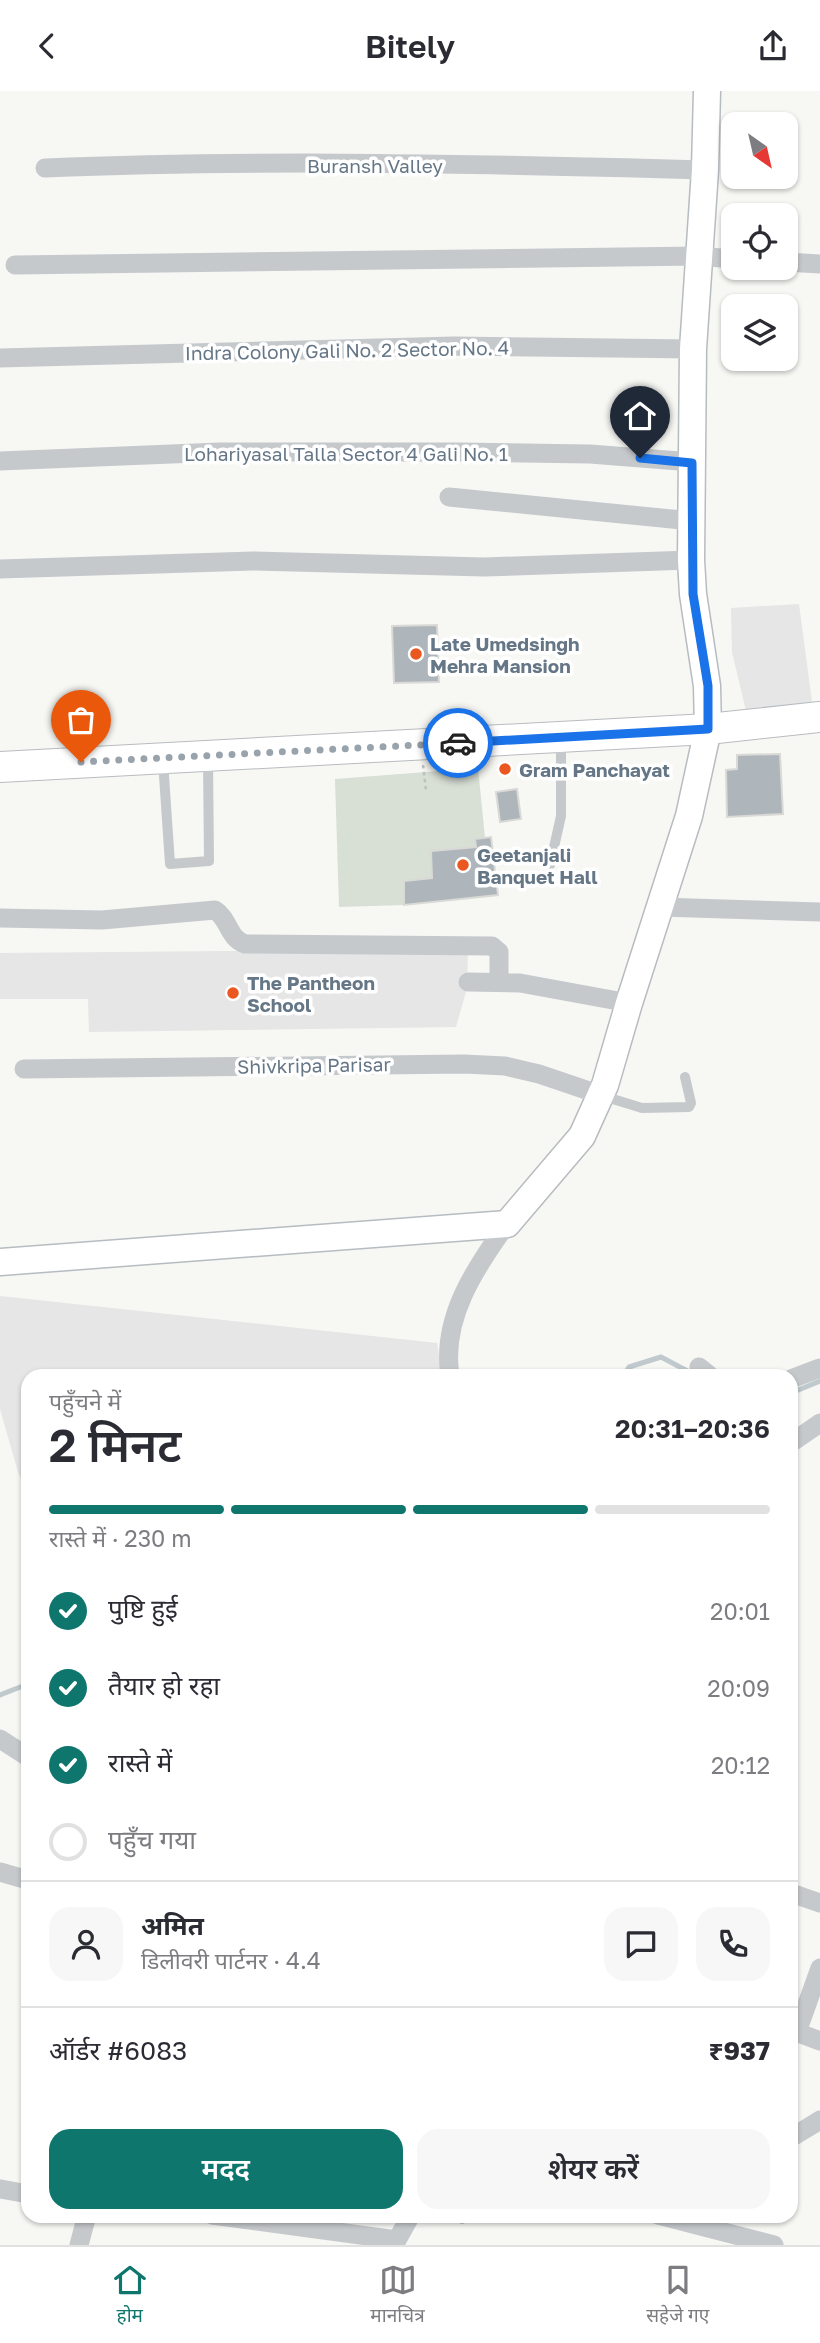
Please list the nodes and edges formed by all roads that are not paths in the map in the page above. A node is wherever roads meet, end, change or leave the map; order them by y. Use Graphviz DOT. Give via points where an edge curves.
graph roads {
  1 [pos="707,91"];
  2 [pos="45,168"];
  3 [pos="705,170"];
  4 [pos="698,256"];
  5 [pos="721,258"];
  6 [pos="798,263"];
  7 [pos="820,264"];
  8 [pos="15,265"];
  9 [pos="693,349"];
  10 [pos="0,358"];
  11 [pos="0,461"];
  12 [pos="692,463"];
  13 [pos="449,498"];
  14 [pos="692,521"];
  15 [pos="691,560"];
  16 [pos="0,569"];
  17 [pos="820,717"];
  18 [pos="708,729"];
  19 [pos="561,737"];
  20 [pos="208,756"];
  21 [pos="162,757"];
  22 [pos="0,767"];
  23 [pos="550,865"];
  24 [pos="660,907"];
  25 [pos="820,912"];
  26 [pos="0,918"];
  27 [pos="468,982"];
  28 [pos="499,982"];
  29 [pos="629,1003"];
  30 [pos="23,1069"];
  31 [pos="685,1077"];
  32 [pos="601,1095"];
  33 [pos="507,1224"];
  34 [pos="0,1262"];
  35 [pos="820,1368"];
  36 [pos="449,1369"];
  37 [pos="798,1376"];
  38 [pos="820,1423"];
  39 [pos="798,1438"];
  40 [pos="0,1739"];
  41 [pos="21,1752"];
  42 [pos="0,1872"];
  43 [pos="21,1878"];
  44 [pos="798,1895"];
  45 [pos="820,1903"];
  46 [pos="820,1968"];
  47 [pos="798,2021"];
  48 [pos="798,2033"];
  49 [pos="820,2041"];
  50 [pos="820,2120"];
  51 [pos="798,2134"];
  52 [pos="1,2189"];
  53 [pos="21,2193"];
  54 [pos="84,2223"];
  55 [pos="264,2223"];
  56 [pos="406,2223"];
  57 [pos="689,2223"];
  58 [pos="394,2243"];
  59 [pos="79,2245"];
  60 [pos="774,2245"];
  1 -- 3 [label="street"];
  2 -- 3 [label="street, Buransh Valley" via="309,164"];
  3 -- 4 [label="street"];
  4 -- 5 [label="street"];
  4 -- 8 [label="street"];
  4 -- 9 [label="street"];
  6 -- 7 [label="street"];
  9 -- 10 [label="street, Indra Colony Gali No. 2 Sector No. 4" via="454,347"];
  9 -- 12 [label="street"];
  11 -- 12 [label="street, Lohariyasal Talla Sector 4 Gali No. 1" via="220,452 459,452 590,454"];
  12 -- 14 [label="street"];
  13 -- 14 [label="street"];
  14 -- 15 [label="street"];
  15 -- 16 [label="street" via="484,567 253,561"];
  15 -- 18 [label="street" via="708,686"];
  17 -- 18 [label="main road"];
  18 -- 19 [label="main road"];
  18 -- 24 [label="street" via="690,816"];
  19 -- 20 [label="main road"];
  19 -- 23 [label="lane" via="561,816"];
  20 -- 21 [label="main road"];
  20 -- 21 [label="lane" via="209,861 170,864"];
  21 -- 22 [label="main road"];
  24 -- 25 [label="street"];
  24 -- 29 [label="street"];
  26 -- 28 [label="street" via="102,920 215,911 237,941 245,944 492,946 499,952"];
  27 -- 28 [label="street"];
  28 -- 29 [label="street"];
  29 -- 32 [label="street"];
  30 -- 32 [label="street, Shivkripa Parisar" via="464,1064 506,1066"];
  31 -- 32 [label="lane" via="690,1107 642,1108"];
  32 -- 33 [label="street" via="582,1136"];
  33 -- 34 [label="street"];
  33 -- 36 [label="street" via="466,1286 452,1326"];
  35 -- 37 [label="street"];
  38 -- 39 [label="street"];
  40 -- 41 [label="street"];
  42 -- 43 [label="street"];
  44 -- 45 [label="street"];
  46 -- 47 [label="street"];
  48 -- 49 [label="street"];
  50 -- 51 [label="street"];
  52 -- 53 [label="street"];
  54 -- 59 [label="street"];
  55 -- 58 [label="street"];
  56 -- 58 [label="street"];
  57 -- 60 [label="street"];
}
